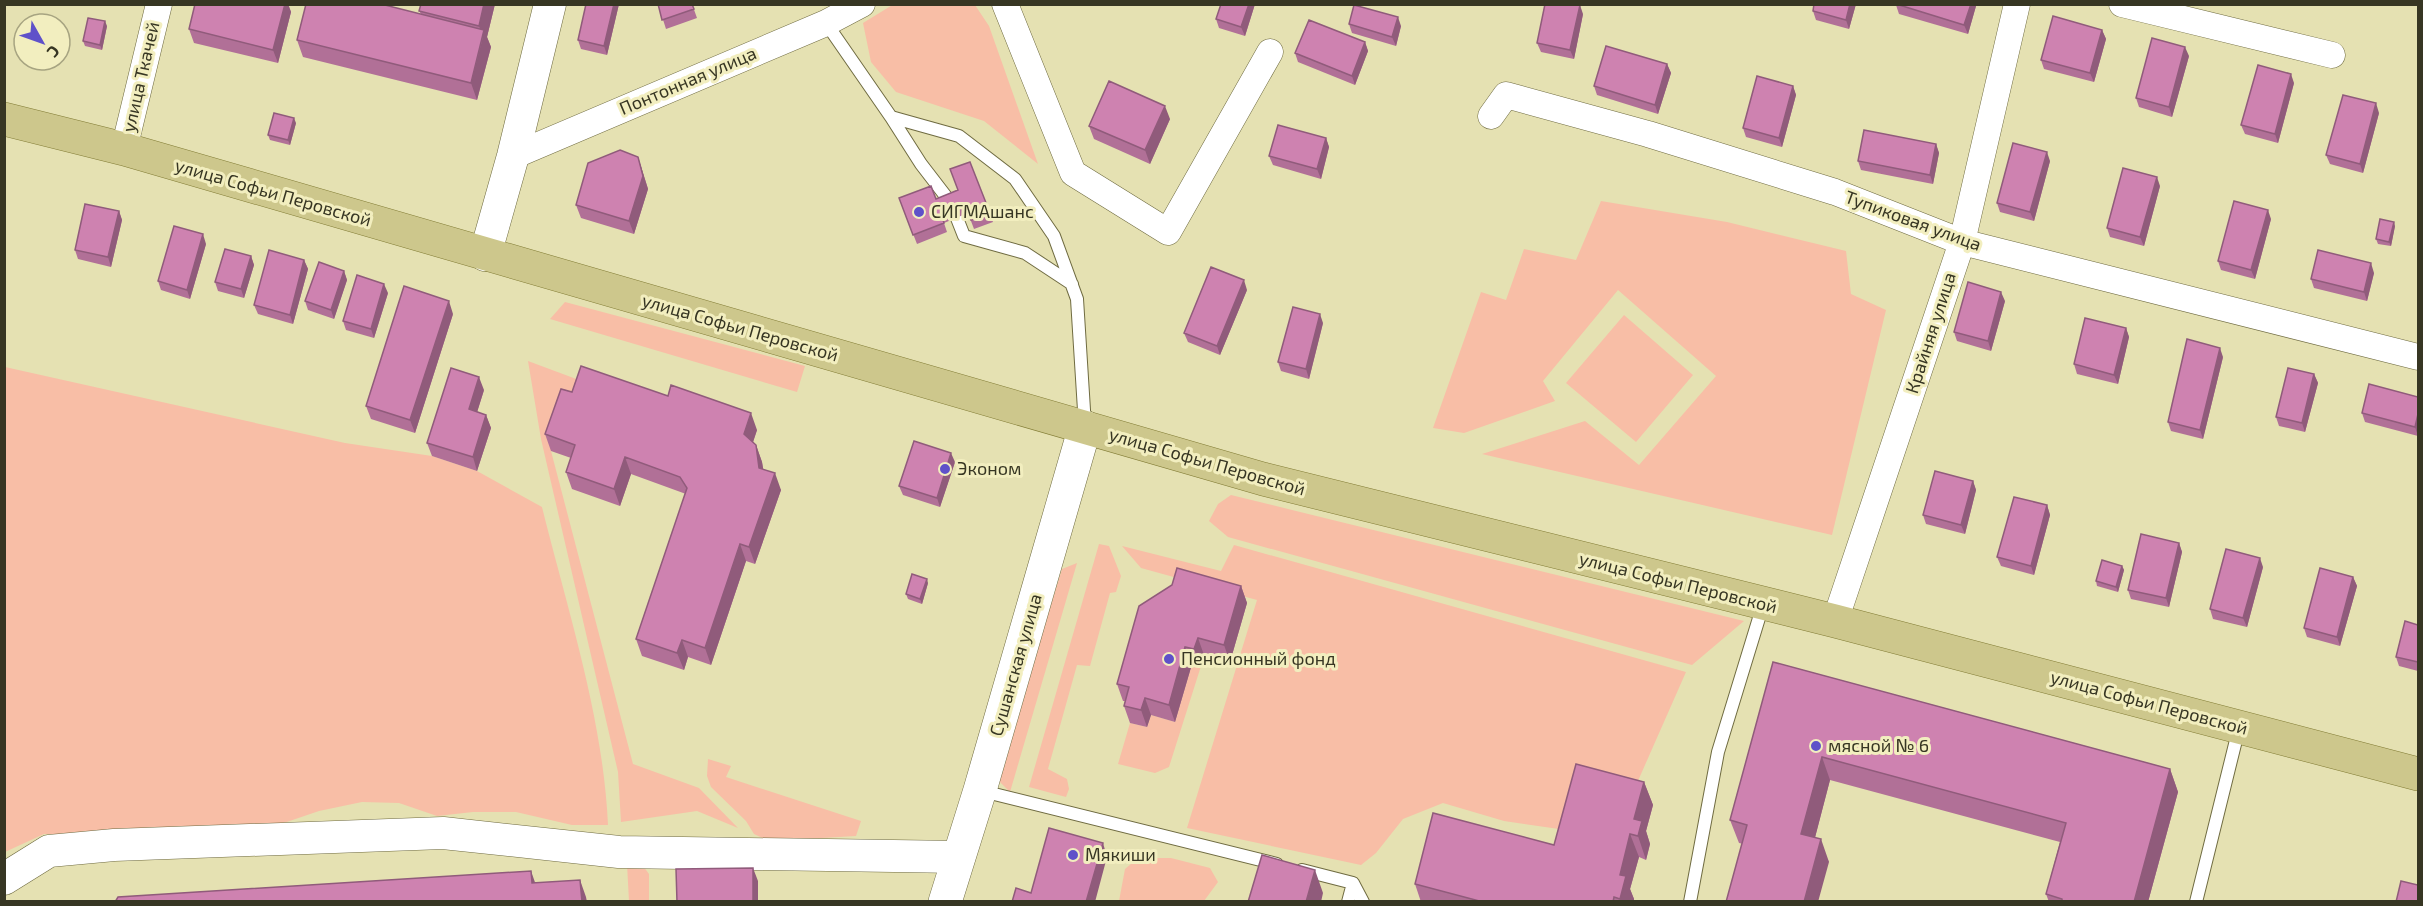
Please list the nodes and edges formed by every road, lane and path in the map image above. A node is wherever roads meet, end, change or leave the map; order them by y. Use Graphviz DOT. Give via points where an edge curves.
graph roads {
  1 [pos="159,4"];
  2 [pos="549,4"];
  3 [pos="862,4"];
  4 [pos="1005,4"];
  5 [pos="2017,4"];
  6 [pos="2122,4"];
  7 [pos="826,22"];
  8 [pos="1270,51"];
  9 [pos="2332,54"];
  10 [pos="1491,116"];
  11 [pos="891,117"];
  12 [pos="4,119"];
  13 [pos="124,149"];
  14 [pos="513,156"];
  15 [pos="1962,242"];
  16 [pos="485,255"];
  17 [pos="1072,284"];
  18 [pos="2418,357"];
  19 [pos="1085,427"];
  20 [pos="1764,603"];
  21 [pos="1835,621"];
  22 [pos="2239,727"];
  23 [pos="2418,774"];
  24 [pos="980,790"];
  25 [pos="959,857"];
  26 [pos="4,879"];
  27 [pos="1353,883"];
  28 [pos="945,902"];
  29 [pos="1348,902"];
  30 [pos="1363,902"];
  31 [pos="1690,902"];
  32 [pos="2196,902"];
  1 -- 13 [label="street, улица Ткачей"];
  2 -- 14 [label="street"];
  3 -- 7 [label="street, Понтонная улица"];
  4 -- 8 [label="street" via="1073,173 1168,232"];
  5 -- 15 [label="street, Крайняя улица"];
  6 -- 9 [label="street"];
  7 -- 11 [label="lane"];
  7 -- 14 [label="street, Понтонная улица"];
  10 -- 15 [label="street, Тупиковая улица" via="1506,95 1835,192"];
  11 -- 17 [label="lane" via="951,203 964,236 1025,253"];
  11 -- 17 [label="lane" via="959,136 1015,179 1054,236"];
  12 -- 13 [label="main road, улица Софьи Перовской"];
  13 -- 16 [label="main road, улица Софьи Перовской"];
  14 -- 16 [label="street"];
  15 -- 18 [label="street, Тупиковая улица"];
  15 -- 21 [label="street, Крайняя улица"];
  16 -- 19 [label="main road, улица Софьи Перовской"];
  17 -- 19 [label="lane" via="1077,299"];
  19 -- 20 [label="main road, улица Софьи Перовской" via="1263,479"];
  19 -- 24 [label="main road, Сушанская улица"];
  20 -- 21 [label="main road, улица Софьи Перовской"];
  20 -- 31 [label="lane" via="1718,752"];
  21 -- 22 [label="main road, улица Софьи Перовской"];
  22 -- 23 [label="main road, улица Софьи Перовской"];
  22 -- 32 [label="lane"];
  24 -- 25 [label="main road, Сушанская улица"];
  24 -- 27 [label="lane"];
  25 -- 26 [label="street" via="619,852 443,833 114,845 49,851"];
  25 -- 28 [label="main road, Сушанская улица"];
  27 -- 29 [label="lane"];
  27 -- 30 [label="lane"];
}
